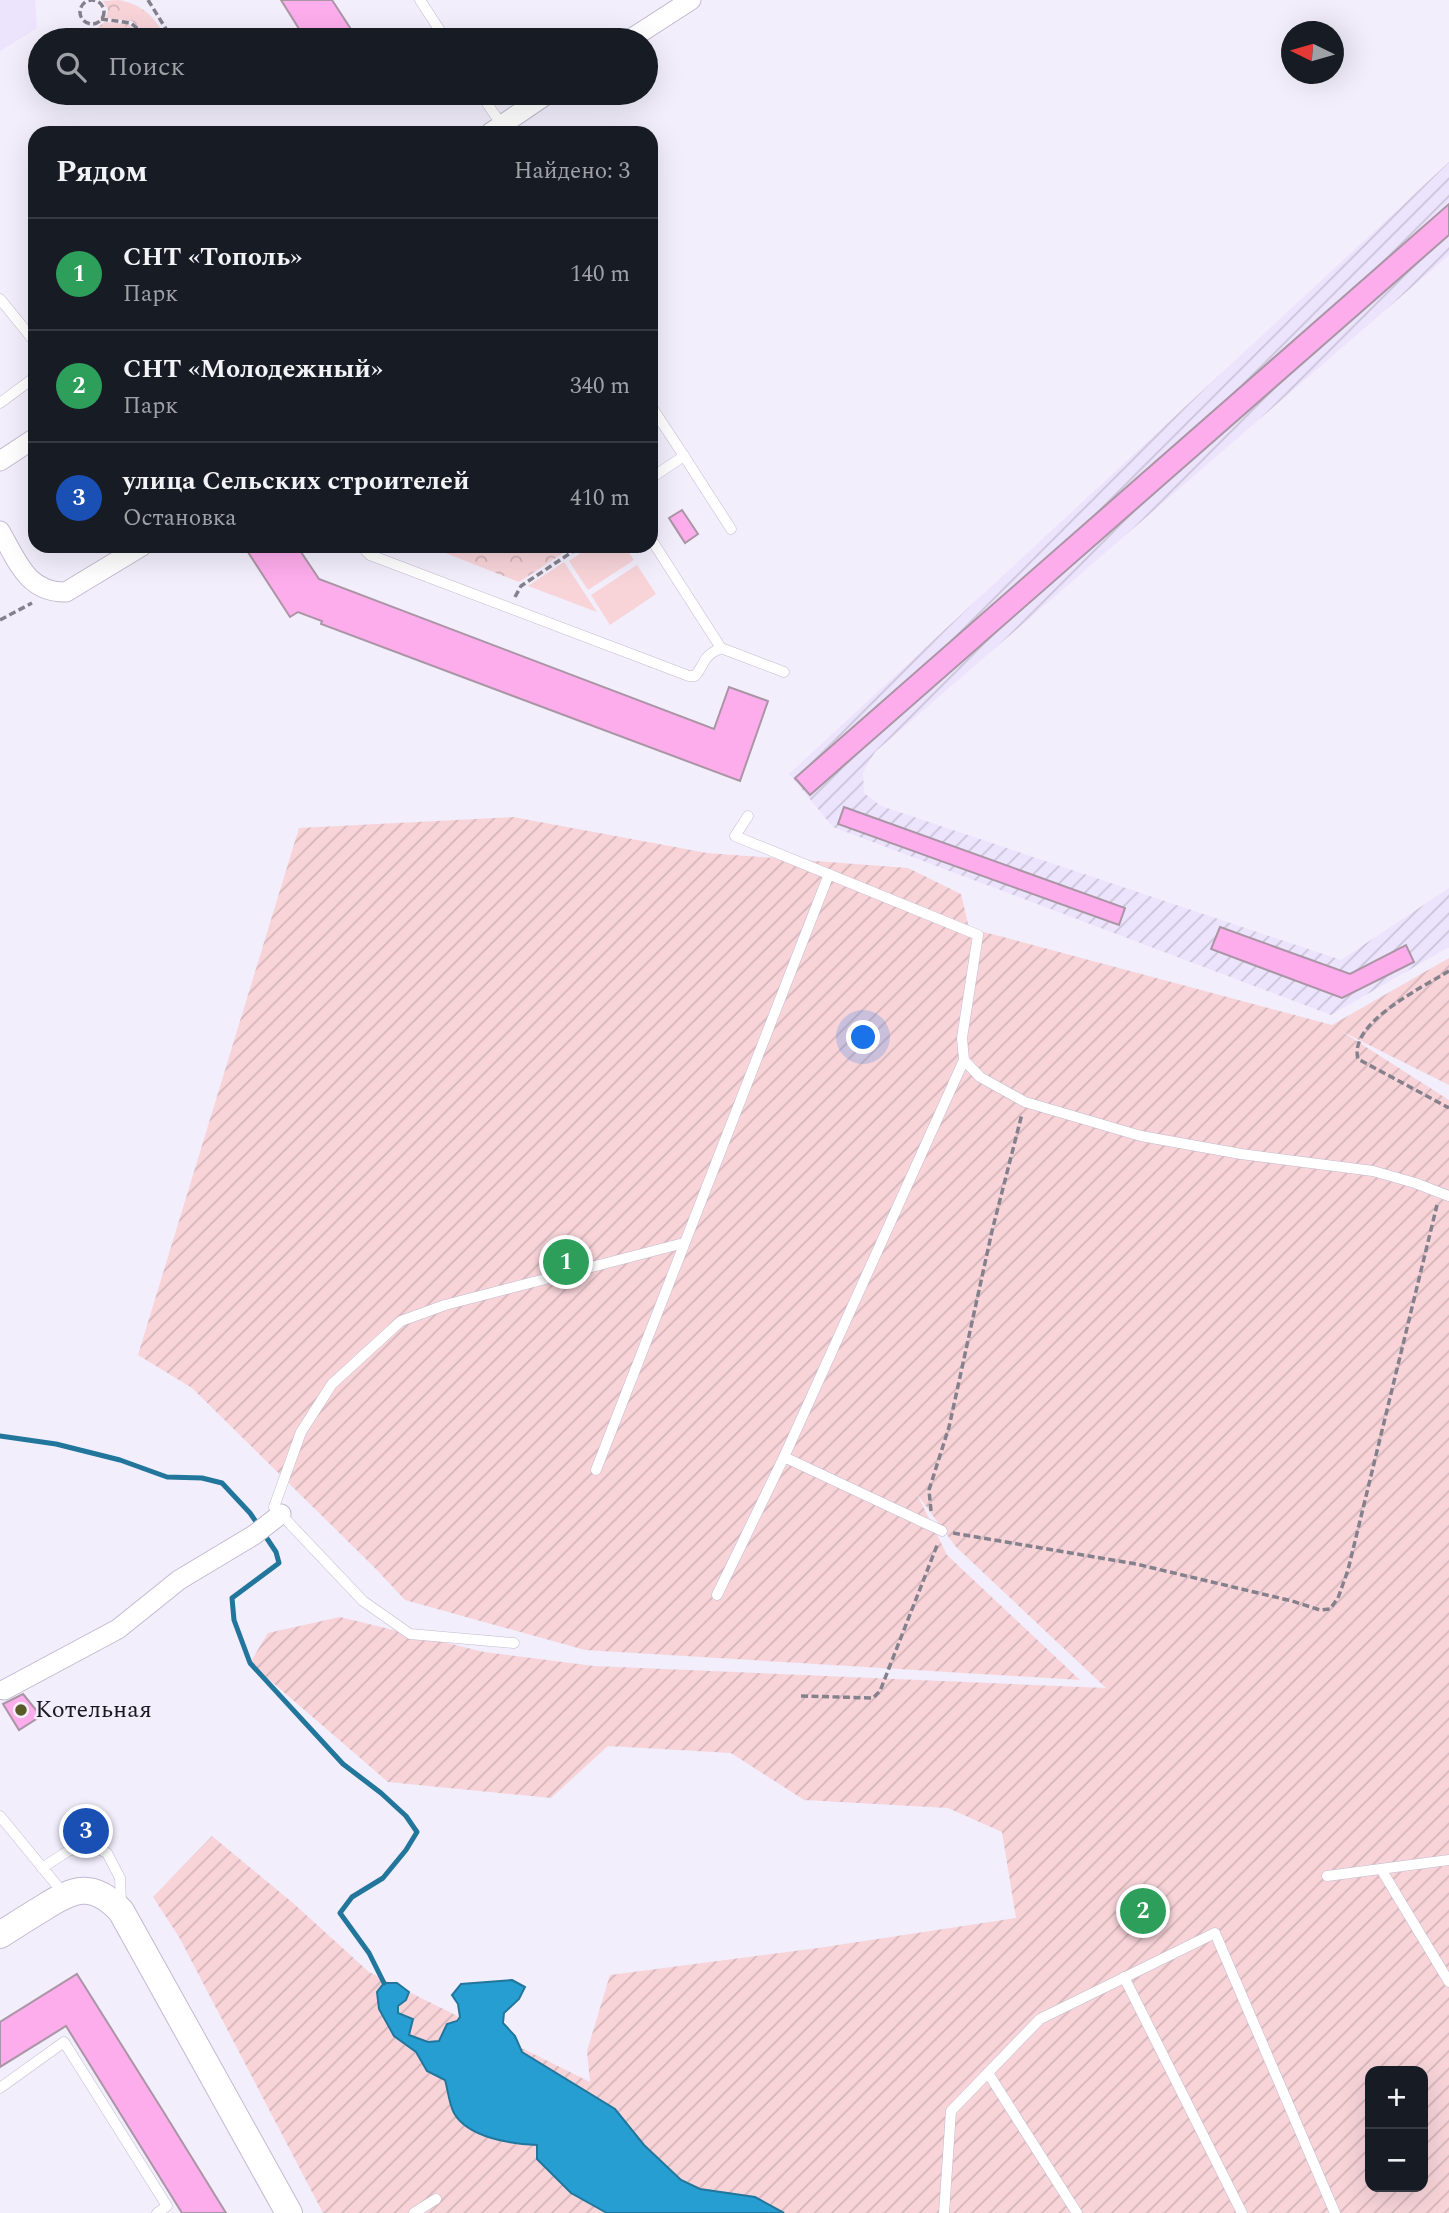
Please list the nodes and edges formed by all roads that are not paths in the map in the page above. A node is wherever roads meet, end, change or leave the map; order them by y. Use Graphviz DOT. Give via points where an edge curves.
graph roads {
  1 [pos="419,0"];
  2 [pos="691,0"];
  3 [pos="438,28"];
  4 [pos="648,28"];
  5 [pos="485,105"];
  6 [pos="531,105"];
  7 [pos="495,126"];
  8 [pos="500,126"];
  9 [pos="0,299"];
  10 [pos="28,333"];
  11 [pos="28,382"];
  12 [pos="0,402"];
  13 [pos="658,417"];
  14 [pos="28,443"];
  15 [pos="684,456"];
  16 [pos="0,461"];
  17 [pos="658,473"];
  18 [pos="731,529"];
  19 [pos="0,531"];
  20 [pos="658,550"];
  21 [pos="130,553"];
  22 [pos="369,553"];
  23 [pos="721,648"];
  24 [pos="783,672"];
  25 [pos="748,816"];
  26 [pos="829,874"];
  27 [pos="964,1060"];
  28 [pos="1445,1194"];
  29 [pos="684,1243"];
  30 [pos="784,1457"];
  31 [pos="596,1470"];
  32 [pos="276,1518"];
  33 [pos="942,1531"];
  34 [pos="717,1595"];
  35 [pos="514,1643"];
  36 [pos="1,1689"];
  37 [pos="0,1816"];
  38 [pos="1449,1860"];
  39 [pos="42,1868"];
  40 [pos="1381,1869"];
  41 [pos="1327,1876"];
  42 [pos="64,1894"];
  43 [pos="121,1911"];
  44 [pos="0,1935"];
  45 [pos="1125,1977"];
  46 [pos="1449,1982"];
  47 [pos="988,2073"];
  48 [pos="0,2088"];
  49 [pos="436,2199"];
  50 [pos="157,2213"];
  51 [pos="289,2213"];
  52 [pos="414,2213"];
  53 [pos="944,2213"];
  54 [pos="1077,2213"];
  55 [pos="1242,2213"];
  56 [pos="1335,2213"];
  1 -- 3 [label="lane"];
  2 -- 4 [label="street"];
  5 -- 7 [label="lane"];
  6 -- 8 [label="street"];
  9 -- 10 [label="lane"];
  11 -- 12 [label="lane"];
  13 -- 15 [label="lane"];
  14 -- 16 [label="street"];
  15 -- 17 [label="lane"];
  15 -- 18 [label="lane"];
  19 -- 21 [label="street" via="27,577 51,592 65,592"];
  20 -- 23 [label="lane"];
  22 -- 23 [label="lane" via="689,676 695,676 709,654"];
  23 -- 24 [label="lane"];
  25 -- 26 [label="lane" via="736,836"];
  26 -- 27 [label="lane" via="978,935 962,1038"];
  26 -- 29 [label="lane"];
  27 -- 28 [label="lane" via="980,1076 1025,1102 1141,1136 1373,1171"];
  27 -- 30 [label="lane"];
  29 -- 31 [label="lane"];
  29 -- 32 [label="lane" via="445,1305 401,1321 332,1384 301,1432 274,1507"];
  30 -- 33 [label="lane"];
  30 -- 34 [label="lane"];
  32 -- 35 [label="lane" via="363,1601 410,1634"];
  32 -- 36 [label="street" via="179,1580 118,1629"];
  37 -- 39 [label="lane"];
  38 -- 40 [label="lane"];
  39 -- 42 [label="lane"];
  39 -- 43 [label="lane" via="68,1851 90,1845 107,1853 120,1878"];
  40 -- 41 [label="lane"];
  40 -- 46 [label="lane"];
  42 -- 43 [label="street" via="92,1891 108,1897"];
  42 -- 44 [label="street"];
  43 -- 51 [label="street"];
  45 -- 47 [label="lane" via="1040,2019"];
  45 -- 55 [label="lane"];
  45 -- 56 [label="lane" via="1215,1933"];
  47 -- 53 [label="lane" via="951,2111"];
  47 -- 54 [label="lane"];
  48 -- 50 [label="lane" via="64,2042 167,2206"];
  49 -- 52 [label="lane"];
}
